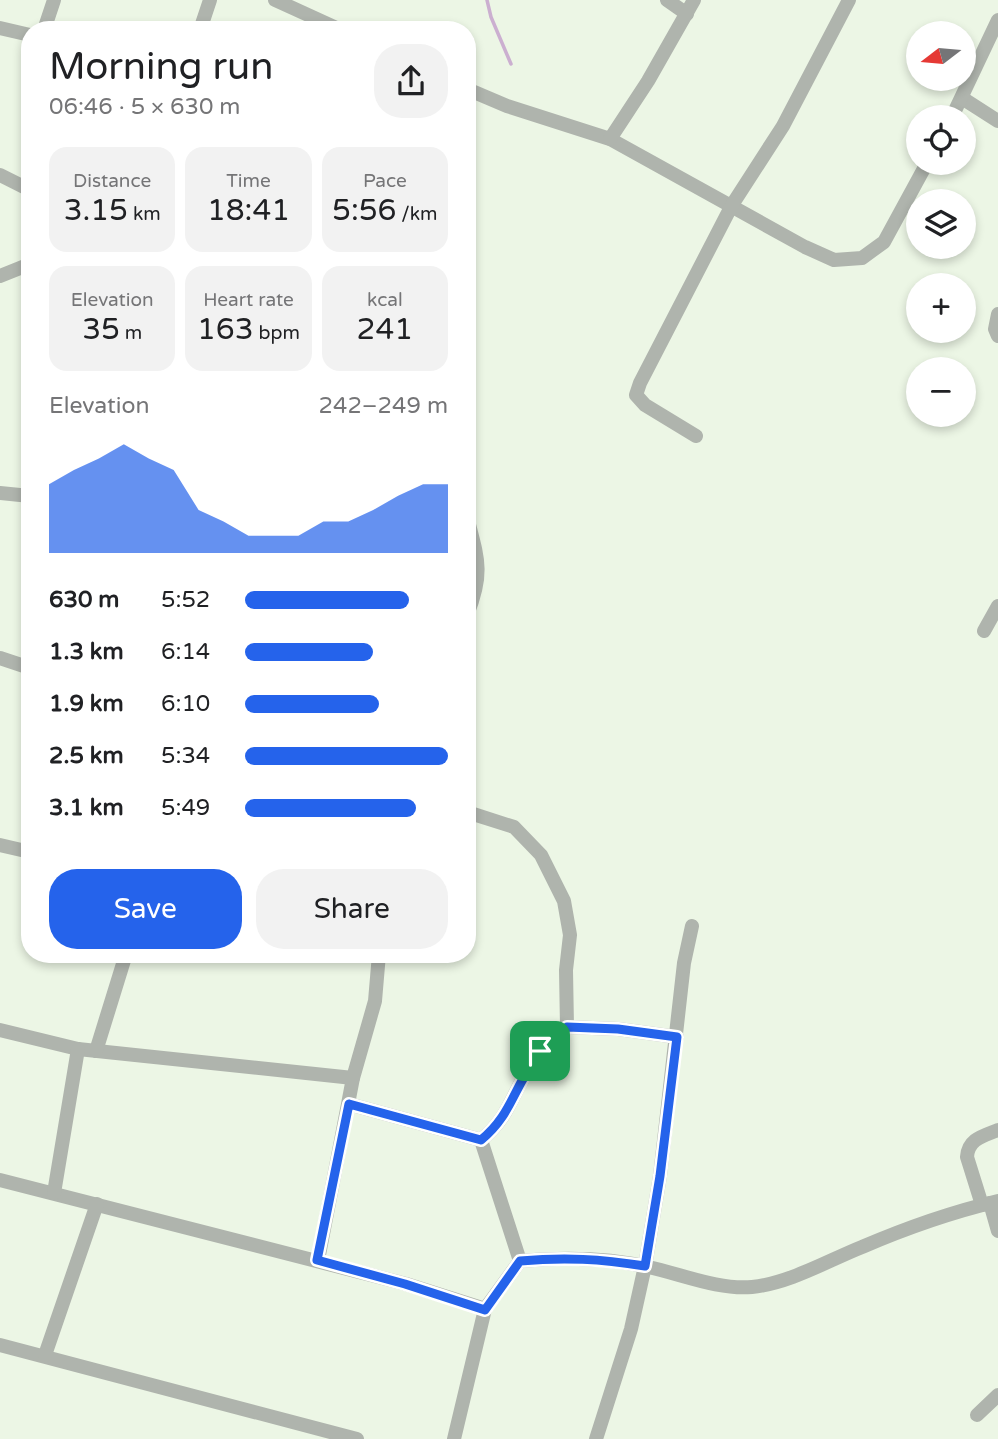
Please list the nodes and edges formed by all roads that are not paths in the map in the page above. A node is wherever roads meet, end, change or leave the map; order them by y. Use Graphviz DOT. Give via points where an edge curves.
graph roads {
  1 [pos="54,0"];
  2 [pos="210,0"];
  3 [pos="275,0"];
  4 [pos="667,0"];
  5 [pos="694,0"];
  6 [pos="849,0"];
  7 [pos="687,14"];
  8 [pos="998,20"];
  9 [pos="47,21"];
  10 [pos="203,21"];
  11 [pos="321,21"];
  12 [pos="0,28"];
  13 [pos="21,34"];
  14 [pos="476,93"];
  15 [pos="962,98"];
  16 [pos="958,105"];
  17 [pos="998,121"];
  18 [pos="610,139"];
  19 [pos="0,175"];
  20 [pos="920,175"];
  21 [pos="21,186"];
  22 [pos="732,205"];
  23 [pos="21,268"];
  24 [pos="0,276"];
  25 [pos="998,314"];
  26 [pos="998,336"];
  27 [pos="696,436"];
  28 [pos="0,493"];
  29 [pos="21,495"];
  30 [pos="476,559"];
  31 [pos="476,592"];
  32 [pos="998,606"];
  33 [pos="985,631"];
  34 [pos="0,658"];
  35 [pos="21,665"];
  36 [pos="476,815"];
  37 [pos="0,845"];
  38 [pos="21,850"];
  39 [pos="692,926"];
  40 [pos="123,963"];
  41 [pos="378,963"];
  42 [pos="567,1027"];
  43 [pos="0,1030"];
  44 [pos="677,1037"];
  45 [pos="78,1049"];
  46 [pos="96,1051"];
  47 [pos="353,1078"];
  48 [pos="349,1104"];
  49 [pos="998,1130"];
  50 [pos="481,1140"];
  51 [pos="0,1180"];
  52 [pos="54,1193"];
  53 [pos="990,1203"];
  54 [pos="97,1204"];
  55 [pos="998,1231"];
  56 [pos="317,1260"];
  57 [pos="520,1261"];
  58 [pos="645,1266"];
  59 [pos="485,1310"];
  60 [pos="0,1345"];
  61 [pos="45,1355"];
  62 [pos="998,1395"];
  63 [pos="977,1415"];
  64 [pos="357,1439"];
  65 [pos="454,1439"];
  66 [pos="596,1439"];
  1 -- 9 [label="street"];
  2 -- 10 [label="street"];
  3 -- 11 [label="street"];
  4 -- 7 [label="street"];
  5 -- 7 [label="street"];
  6 -- 22 [label="street" via="783,126"];
  7 -- 18 [label="street"];
  8 -- 15 [label="street"];
  12 -- 13 [label="street"];
  14 -- 18 [label="street"];
  15 -- 16 [label="street"];
  15 -- 17 [label="street"];
  18 -- 22 [label="street"];
  19 -- 21 [label="street"];
  20 -- 22 [label="street" via="884,242 862,258 834,260"];
  22 -- 27 [label="street" via="636,395"];
  23 -- 24 [label="street"];
  25 -- 26 [label="street"];
  28 -- 29 [label="street"];
  30 -- 31 [label="street"];
  32 -- 33 [label="street"];
  34 -- 35 [label="street"];
  36 -- 42 [label="street" via="514,827 541,855 564,901 570,935"];
  37 -- 38 [label="street"];
  39 -- 44 [label="street"];
  40 -- 46 [label="street"];
  41 -- 47 [label="street" via="375,1001"];
  42 -- 44 [label="street"];
  42 -- 50 [label="street" via="540,1051 497,1127"];
  43 -- 45 [label="street"];
  44 -- 58 [label="street"];
  45 -- 46 [label="street"];
  45 -- 52 [label="street"];
  46 -- 47 [label="street"];
  47 -- 48 [label="street"];
  48 -- 50 [label="street"];
  48 -- 56 [label="street"];
  49 -- 53 [label="street" via="971,1142 967,1149"];
  50 -- 57 [label="street"];
  51 -- 52 [label="street"];
  52 -- 54 [label="street"];
  53 -- 55 [label="street"];
  53 -- 58 [label="street" via="891,1234 776,1283 725,1286"];
  54 -- 56 [label="street"];
  54 -- 61 [label="street"];
  56 -- 59 [label="street"];
  57 -- 58 [label="street" via="565,1257"];
  57 -- 59 [label="street"];
  58 -- 66 [label="street" via="631,1329"];
  59 -- 65 [label="street"];
  60 -- 61 [label="street"];
  61 -- 64 [label="street"];
  62 -- 63 [label="street"];
}
